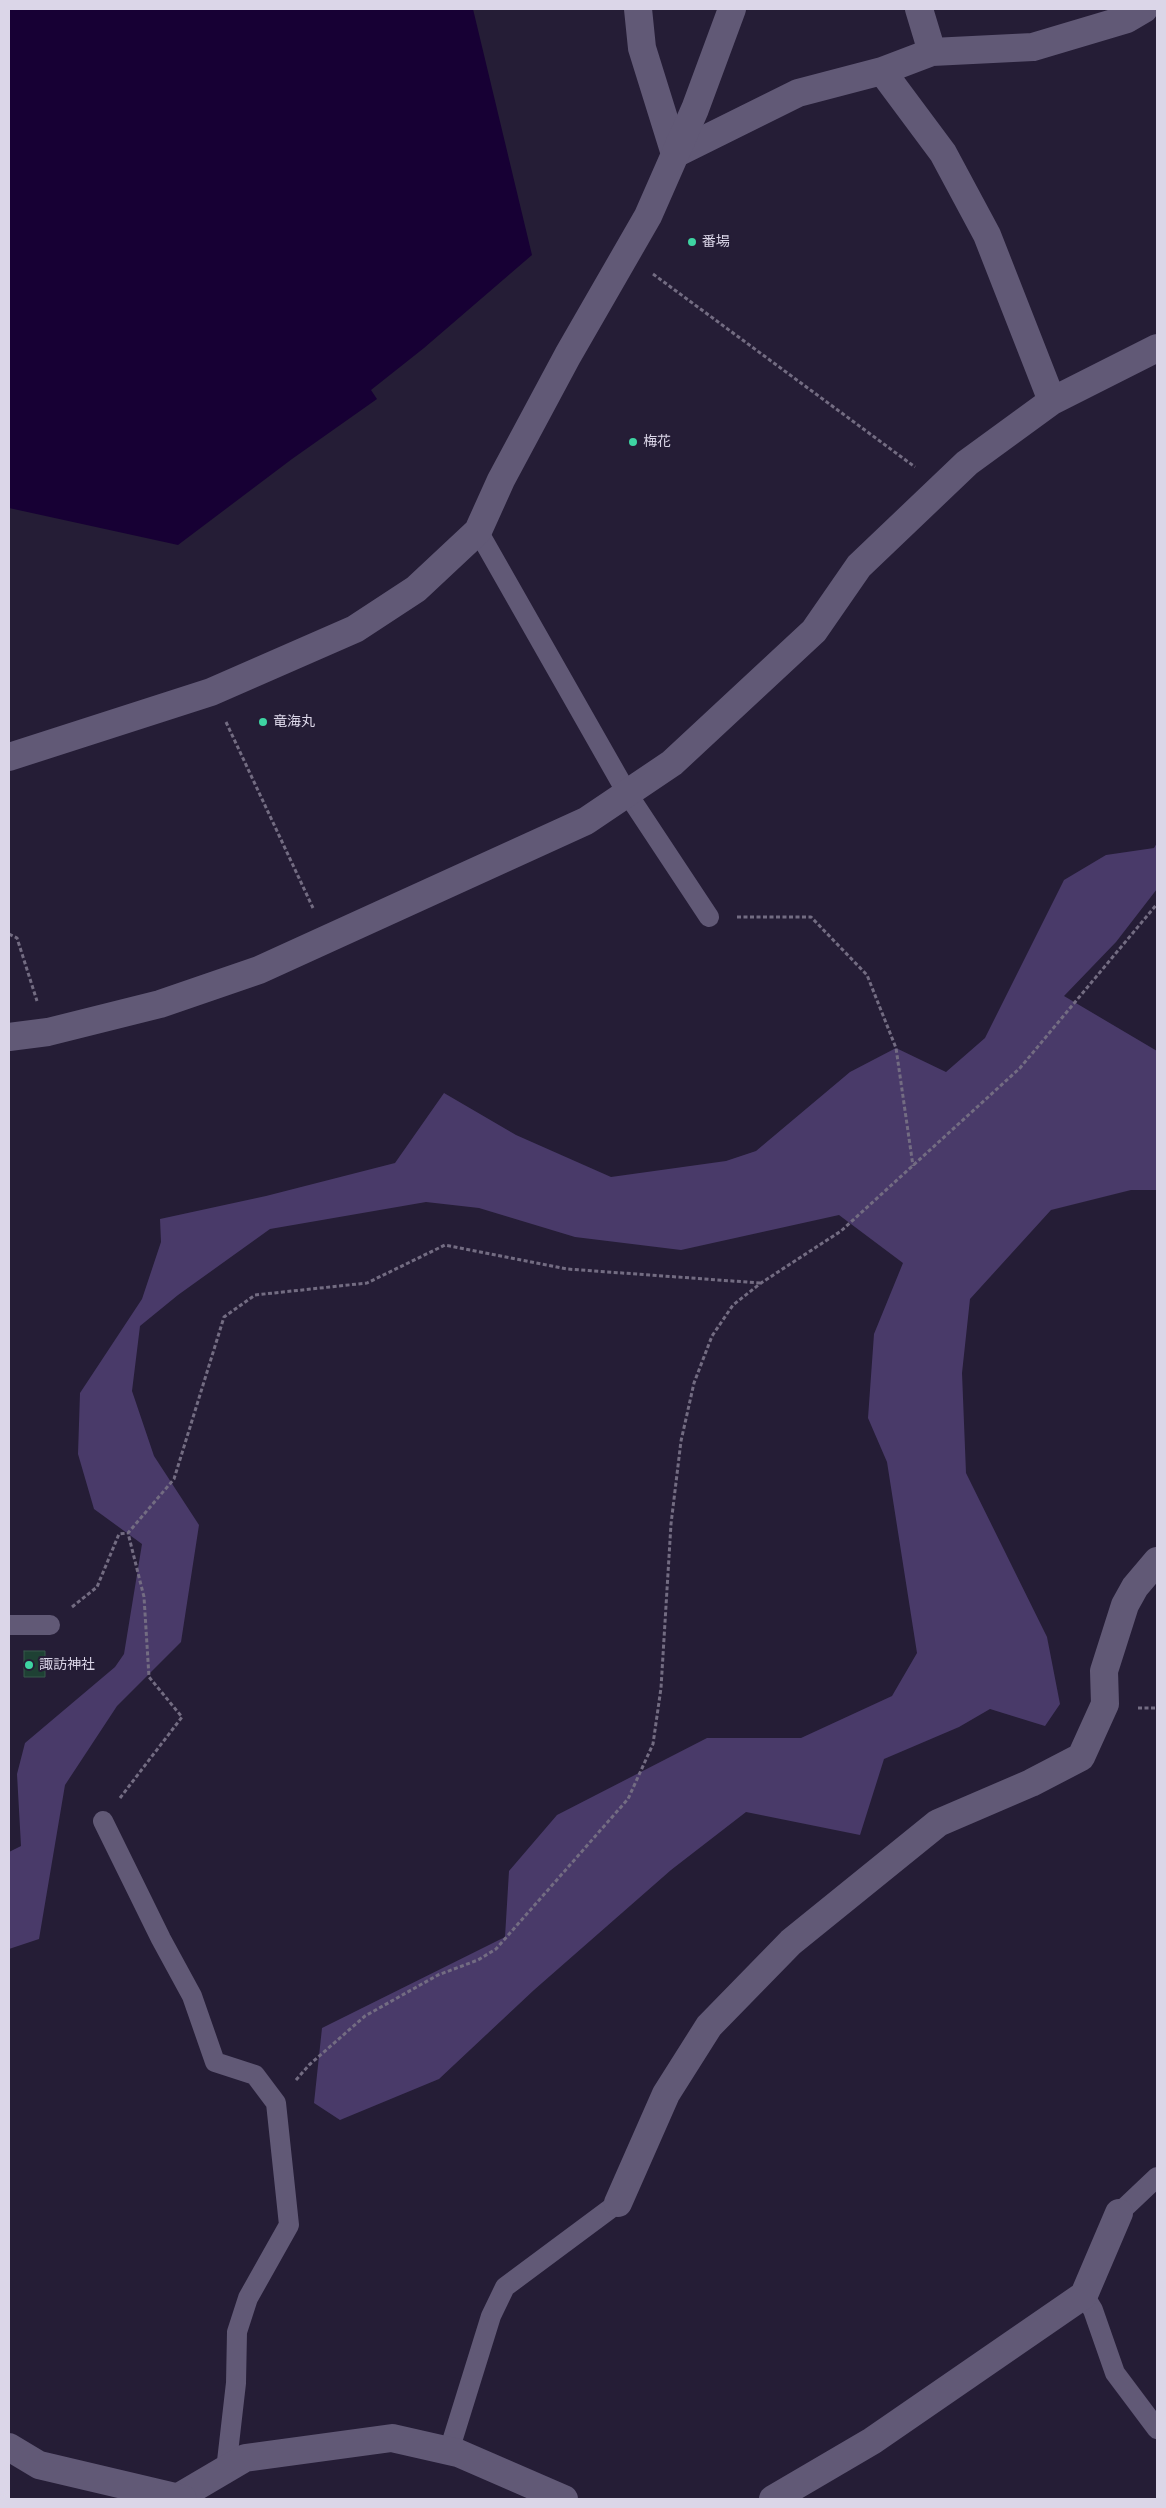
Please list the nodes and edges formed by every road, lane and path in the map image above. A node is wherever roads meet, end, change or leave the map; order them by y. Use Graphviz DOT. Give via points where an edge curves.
graph roads {
  1 [pos="638,9"];
  2 [pos="732,9"];
  3 [pos="919,9"];
  4 [pos="1144,9"];
  5 [pos="932,52"];
  6 [pos="882,70"];
  7 [pos="675,154"];
  8 [pos="626,254"];
  9 [pos="1157,348"];
  10 [pos="1052,401"];
  11 [pos="942,487"];
  12 [pos="478,531"];
  13 [pos="212,692"];
  14 [pos="9,757"];
  15 [pos="627,793"];
  16 [pos="1157,904"];
  17 [pos="708,917"];
  18 [pos="9,934"];
  19 [pos="328,938"];
  20 [pos="48,1032"];
  21 [pos="9,1037"];
  22 [pos="913,1166"];
  23 [pos="761,1283"];
  24 [pos="128,1533"];
  25 [pos="1157,1561"];
  26 [pos="9,1625"];
  27 [pos="50,1625"];
  28 [pos="103,1821"];
  29 [pos="276,2103"];
  30 [pos="1157,2177"];
  31 [pos="618,2204"];
  32 [pos="1119,2214"];
  33 [pos="1084,2295"];
  34 [pos="1157,2429"];
  35 [pos="9,2447"];
  36 [pos="450,2451"];
  37 [pos="226,2470"];
  38 [pos="180,2498"];
  39 [pos="564,2499"];
  40 [pos="773,2499"];
  1 -- 7 [label="street" via="642,48"];
  2 -- 7 [label="street"];
  3 -- 5 [label="street"];
  4 -- 5 [label="street" via="1127,19 1033,47"];
  5 -- 6 [label="street"];
  6 -- 7 [label="street" via="798,93"];
  6 -- 10 [label="street" via="943,153 987,235"];
  7 -- 8 [label="street" via="648,216"];
  8 -- 11 [label="path"];
  8 -- 12 [label="street" via="501,480"];
  9 -- 10 [label="street"];
  10 -- 11 [label="street" via="966,463"];
  11 -- 15 [label="street" via="859,566 814,631 672,763"];
  12 -- 13 [label="street" via="416,589 355,629"];
  12 -- 15 [label="lane"];
  13 -- 14 [label="street"];
  13 -- 19 [label="path"];
  15 -- 17 [label="lane"];
  15 -- 19 [label="street" via="586,821"];
  16 -- 22 [label="path" via="1020,1068"];
  17 -- 22 [label="path" via="811,917 867,975 896,1048"];
  18 -- 20 [label="path" via="17,938"];
  19 -- 20 [label="street" via="259,970 160,1004"];
  20 -- 21 [label="street"];
  22 -- 23 [label="path" via="841,1231"];
  23 -- 24 [label="path" via="567,1268 445,1245 367,1283 255,1295 224,1317 174,1479"];
  23 -- 29 [label="path" via="733,1306 712,1336 694,1383 681,1441 671,1524 661,1688 653,1744 628,1799 496,1949 478,1960 438,1975 365,2016 309,2065"];
  24 -- 27 [label="path" via="120,1534 97,1587"];
  24 -- 28 [label="path" via="144,1597 149,1677 182,1717"];
  25 -- 31 [label="street" via="1125,1605 1104,1670 1105,1704 1081,1757 1031,1783 938,1823 791,1942 708,2026 666,2094"];
  26 -- 27 [label="lane"];
  28 -- 29 [label="lane" via="192,1996 215,2062 255,2075"];
  29 -- 37 [label="lane" via="289,2225 248,2298 237,2332 236,2383"];
  30 -- 32 [label="lane"];
  31 -- 36 [label="lane" via="506,2287 491,2316"];
  32 -- 33 [label="street"];
  33 -- 34 [label="lane" via="1093,2310 1115,2373"];
  33 -- 40 [label="street" via="872,2441"];
  35 -- 38 [label="street" via="39,2465"];
  36 -- 37 [label="street" via="392,2438 245,2458"];
  36 -- 39 [label="street"];
  37 -- 38 [label="street"];
}
